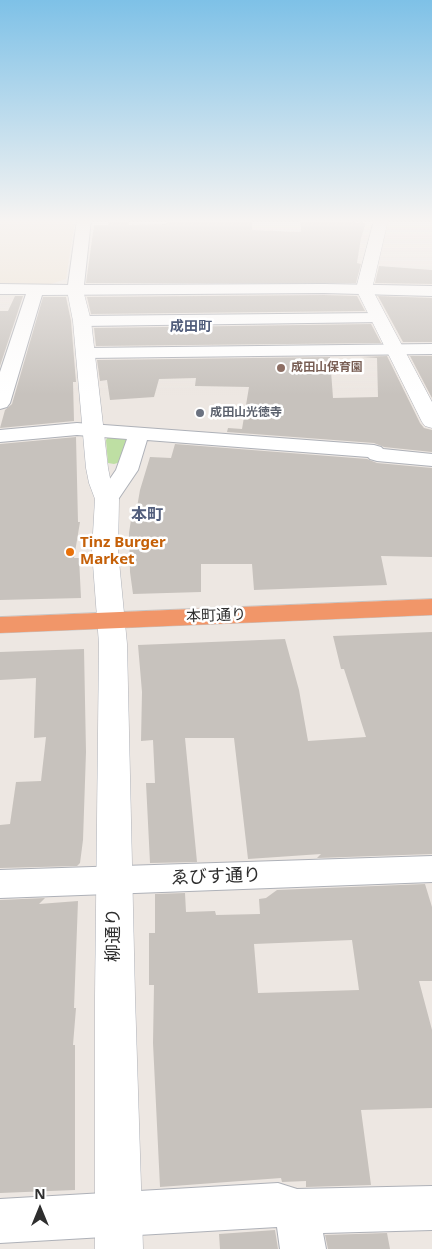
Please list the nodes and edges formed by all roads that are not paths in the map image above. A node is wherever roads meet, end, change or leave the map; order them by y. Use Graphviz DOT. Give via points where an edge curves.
graph roads {
  1 [pos="77,278"];
  2 [pos="367,278"];
  3 [pos="0,289"];
  4 [pos="227,289"];
  5 [pos="364,289"];
  6 [pos="35,290"];
  7 [pos="75,290"];
  8 [pos="432,291"];
  9 [pos="228,318"];
  10 [pos="378,318"];
  11 [pos="82,320"];
  12 [pos="394,348"];
  13 [pos="432,350"];
  14 [pos="228,351"];
  15 [pos="86,353"];
  16 [pos="0,403"];
  17 [pos="432,422"];
  18 [pos="95,430"];
  19 [pos="139,434"];
  20 [pos="0,436"];
  21 [pos="432,460"];
  22 [pos="107,499"];
  23 [pos="432,607"];
  24 [pos="110,620"];
  25 [pos="0,625"];
  26 [pos="432,869"];
  27 [pos="115,881"];
  28 [pos="0,884"];
  29 [pos="432,1208"];
  30 [pos="0,1220"];
  31 [pos="300,1230"];
  32 [pos="118,1232"];
  1 -- 7 [label="street"];
  2 -- 5 [label="street"];
  3 -- 6 [label="street"];
  4 -- 5 [label="street"];
  4 -- 7 [label="street"];
  4 -- 9 [label="street"];
  5 -- 8 [label="street"];
  5 -- 10 [label="street"];
  6 -- 7 [label="street"];
  6 -- 16 [label="street"];
  7 -- 11 [label="street"];
  9 -- 10 [label="street"];
  9 -- 11 [label="street"];
  9 -- 14 [label="street"];
  10 -- 12 [label="street"];
  11 -- 15 [label="street"];
  12 -- 13 [label="street"];
  12 -- 14 [label="street"];
  12 -- 17 [label="street"];
  14 -- 15 [label="street"];
  15 -- 18 [label="street"];
  18 -- 19 [label="street"];
  18 -- 20 [label="street"];
  18 -- 22 [label="street" via="97,468"];
  19 -- 21 [label="street" via="374,451 377,455"];
  19 -- 22 [label="street" via="127,470"];
  22 -- 24 [label="street, 柳通り" via="105,551"];
  23 -- 24 [label="highway, 本町通り"];
  24 -- 25 [label="highway, 本町通り"];
  24 -- 27 [label="street, 柳通り" via="113,644"];
  26 -- 27 [label="street, ゑびす通り"];
  27 -- 28 [label="street, ゑびす通り"];
  27 -- 32 [label="street, 柳通り"];
  29 -- 31 [label="street"];
  30 -- 32 [label="street"];
  31 -- 32 [label="street" via="278,1206"];
}
